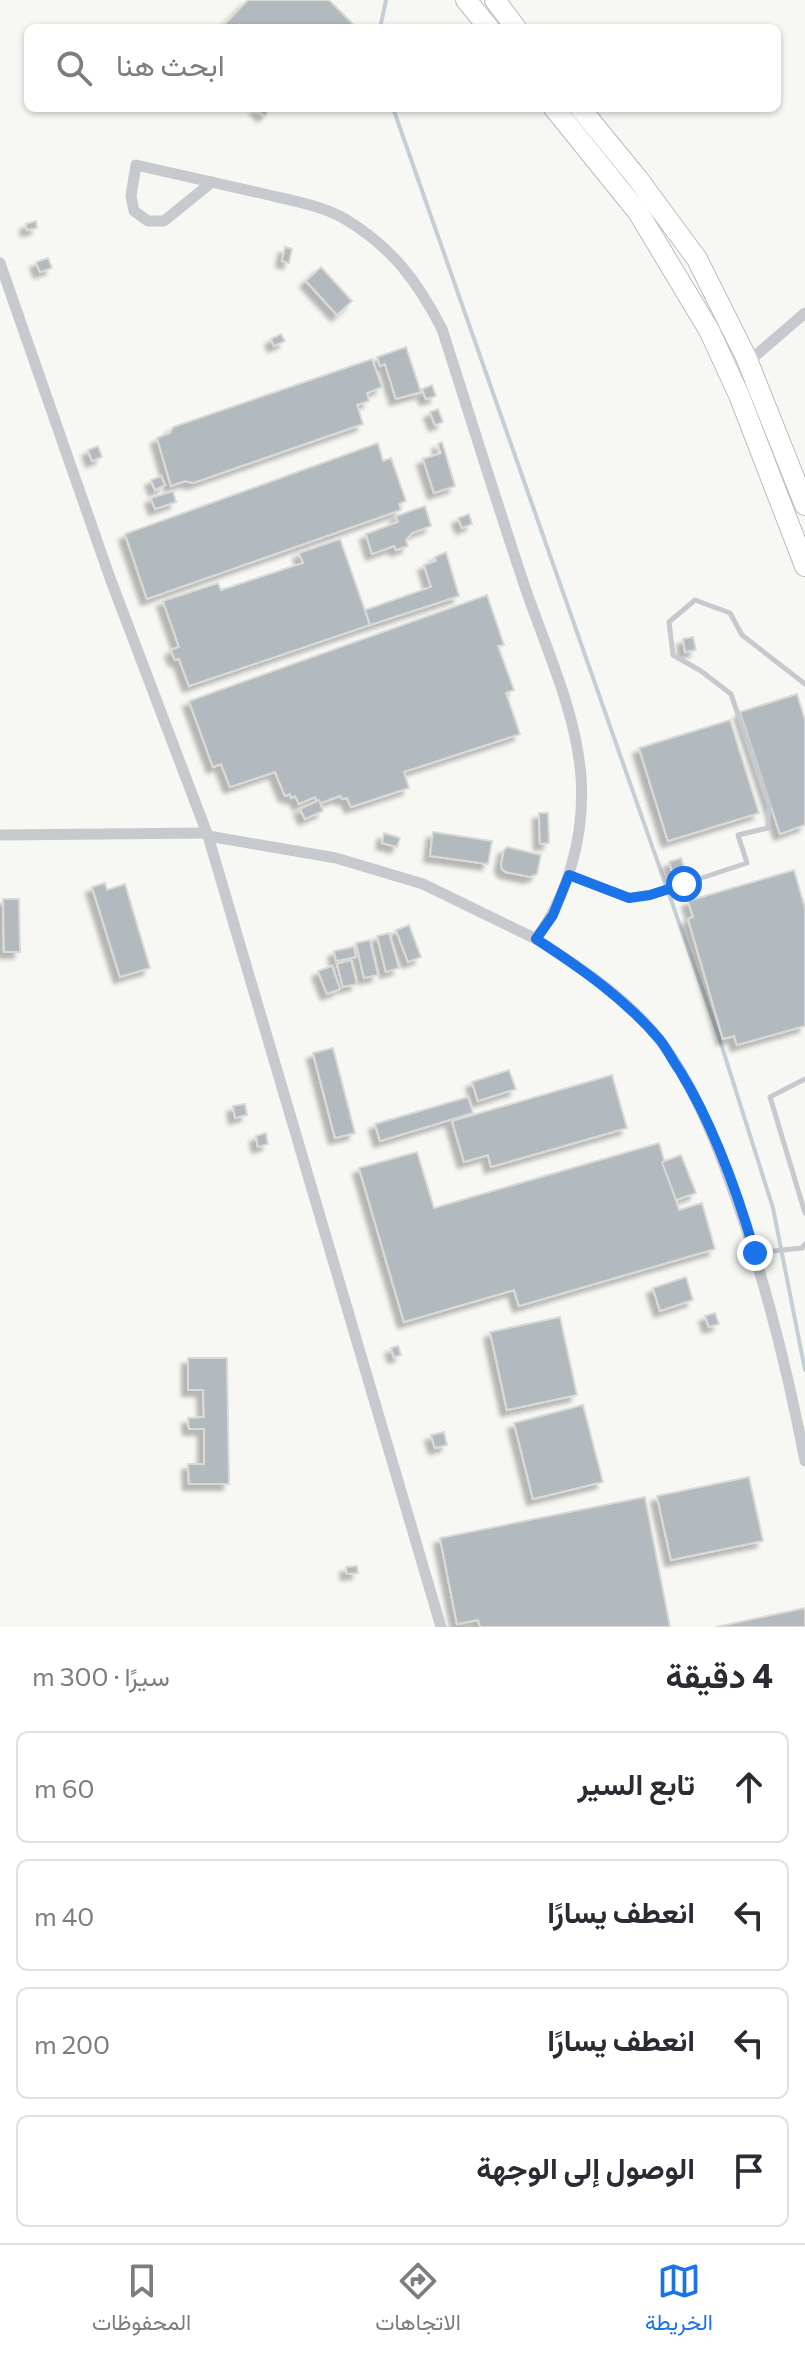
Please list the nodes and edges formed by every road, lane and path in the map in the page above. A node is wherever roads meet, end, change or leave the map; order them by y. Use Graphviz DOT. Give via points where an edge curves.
graph roads {
  1 [pos="466,0"];
  2 [pos="495,0"];
  3 [pos="486,24"];
  4 [pos="513,24"];
  5 [pos="557,112"];
  6 [pos="583,112"];
  7 [pos="212,182"];
  8 [pos="0,263"];
  9 [pos="805,313"];
  10 [pos="748,362"];
  11 [pos="805,505"];
  12 [pos="805,566"];
  13 [pos="805,684"];
  14 [pos="207,834"];
  15 [pos="0,835"];
  16 [pos="569,875"];
  17 [pos="536,939"];
  18 [pos="805,1079"];
  19 [pos="805,1213"];
  20 [pos="805,1244"];
  21 [pos="755,1253"];
  22 [pos="805,1461"];
  23 [pos="441,1627"];
  1 -- 3 [label="highway"];
  2 -- 4 [label="highway"];
  5 -- 12 [label="highway" via="638,212 709,330"];
  6 -- 10 [label="highway" via="697,259"];
  7 -- 7 [label="street" via="136,165 134,211 148,221 164,221"];
  7 -- 16 [label="street" via="343,218 408,272 442,329 576,740 581,812"];
  8 -- 14 [label="street"];
  9 -- 10 [label="street"];
  10 -- 11 [label="highway"];
  13 -- 16 [label="lane" via="742,635 730,613 695,600 669,622 673,655 731,694 769,806 768,828 738,835 747,863 650,895 629,898"];
  14 -- 15 [label="street"];
  14 -- 17 [label="street" via="336,858 423,884"];
  14 -- 23 [label="street"];
  16 -- 17 [label="street" via="553,915"];
  17 -- 21 [label="street" via="619,997 661,1042 692,1091 718,1148"];
  18 -- 19 [label="lane" via="770,1097"];
  20 -- 21 [label="lane"];
  21 -- 22 [label="street"];
}
